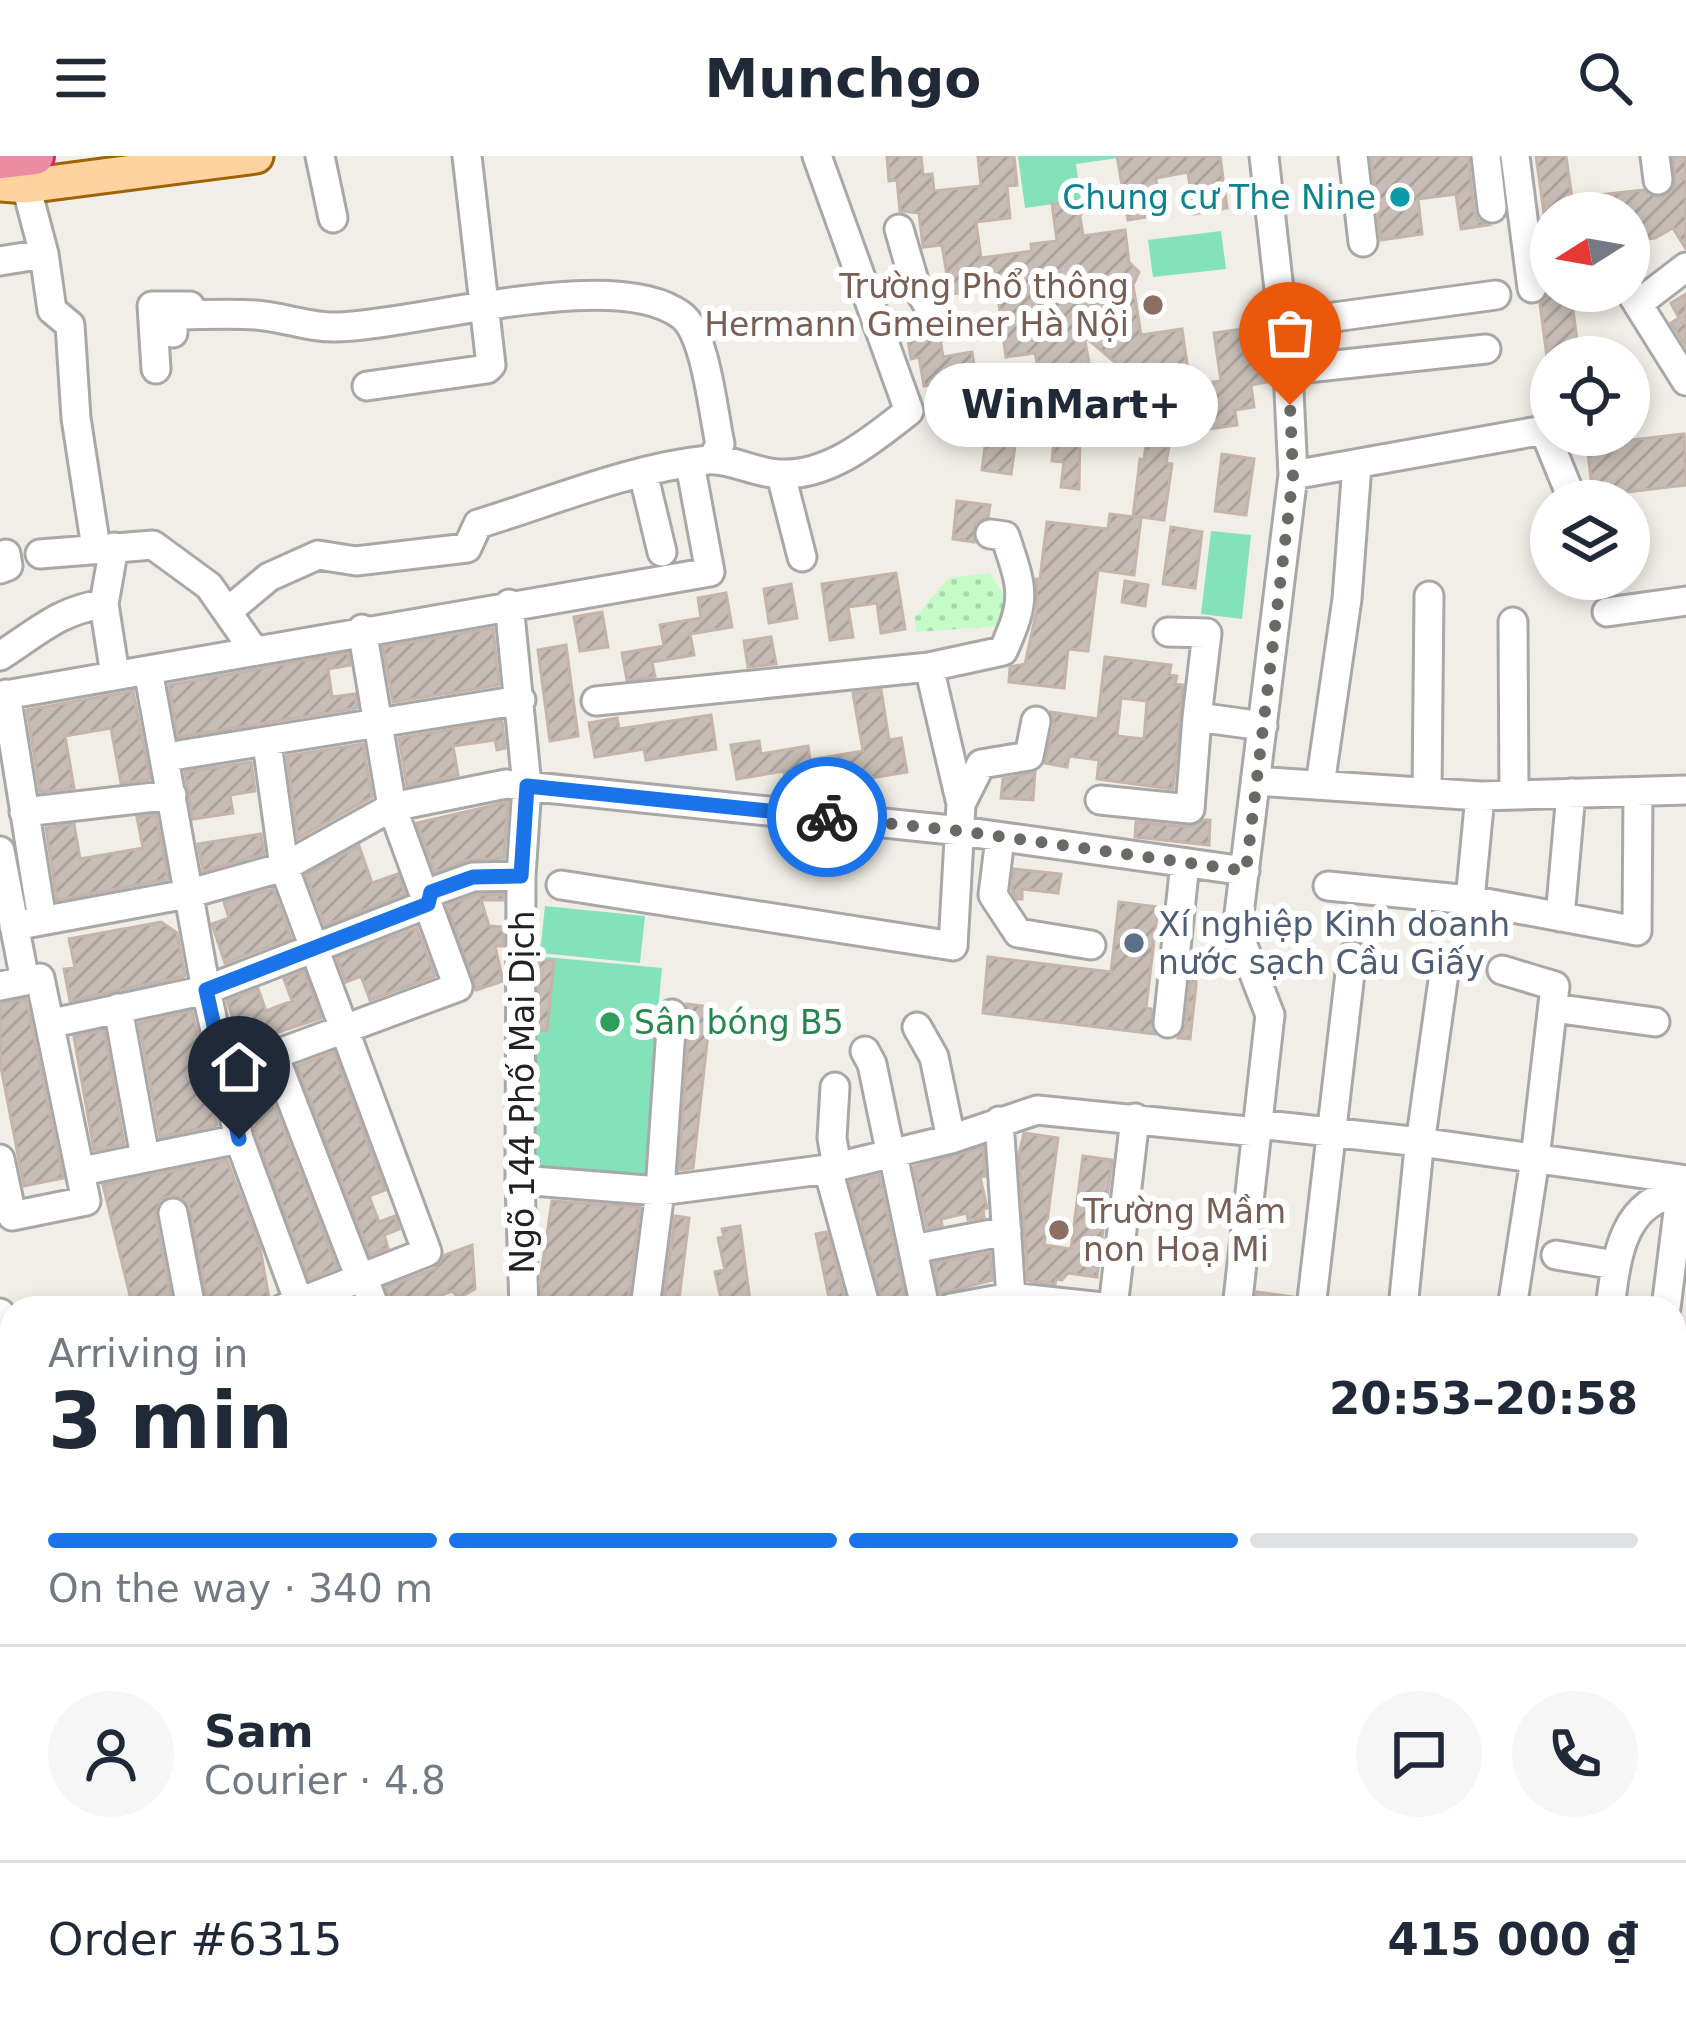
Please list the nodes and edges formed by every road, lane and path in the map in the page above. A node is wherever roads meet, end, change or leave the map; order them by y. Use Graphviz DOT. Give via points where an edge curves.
graph roads {
  1 [pos="47,156"];
  2 [pos="256,156"];
  3 [pos="320,156"];
  4 [pos="467,156"];
  5 [pos="817,156"];
  6 [pos="1264,156"];
  7 [pos="1353,156"];
  8 [pos="1486,156"];
  9 [pos="1515,156"];
  10 [pos="12,171"];
  11 [pos="1492,208"];
  12 [pos="333,218"];
  13 [pos="899,229"];
  14 [pos="1530,236"];
  15 [pos="1363,242"];
  16 [pos="44,254"];
  17 [pos="0,261"];
  18 [pos="1686,266"];
  19 [pos="1650,287"];
  20 [pos="1496,295"];
  21 [pos="867,303"];
  22 [pos="482,306"];
  23 [pos="1643,312"];
  24 [pos="220,315"];
  25 [pos="1283,324"];
  26 [pos="173,333"];
  27 [pos="1486,350"];
  28 [pos="156,369"];
  29 [pos="1288,370"];
  30 [pos="1686,381"];
  31 [pos="367,386"];
  32 [pos="702,461"];
  33 [pos="1357,465"];
  34 [pos="644,473"];
  35 [pos="782,475"];
  36 [pos="1293,475"];
  37 [pos="1564,480"];
  38 [pos="990,534"];
  39 [pos="105,548"];
  40 [pos="662,552"];
  41 [pos="40,554"];
  42 [pos="802,557"];
  43 [pos="1429,596"];
  44 [pos="1686,601"];
  45 [pos="104,604"];
  46 [pos="508,604"];
  47 [pos="227,612"];
  48 [pos="1607,612"];
  49 [pos="1513,622"];
  50 [pos="362,629"];
  51 [pos="1168,632"];
  52 [pos="253,650"];
  53 [pos="0,656"];
  54 [pos="929,668"];
  55 [pos="148,670"];
  56 [pos="116,675"];
  57 [pos="6,696"];
  58 [pos="520,700"];
  59 [pos="596,701"];
  60 [pos="1197,717"];
  61 [pos="1036,721"];
  62 [pos="379,724"];
  63 [pos="1263,726"];
  64 [pos="267,743"];
  65 [pos="166,757"];
  66 [pos="1256,781"];
  67 [pos="1320,785"];
  68 [pos="527,786"];
  69 [pos="1686,790"];
  70 [pos="1427,792"];
  71 [pos="1638,792"];
  72 [pos="1571,793"];
  73 [pos="172,795"];
  74 [pos="1514,795"];
  75 [pos="1480,796"];
  76 [pos="1100,800"];
  77 [pos="392,807"];
  78 [pos="24,812"];
  79 [pos="961,818"];
  80 [pos="1000,838"];
  81 [pos="0,851"];
  82 [pos="1185,863"];
  83 [pos="284,867"];
  84 [pos="1246,871"];
  85 [pos="521,876"];
  86 [pos="561,885"];
  87 [pos="1328,886"];
  88 [pos="187,894"];
  89 [pos="1470,900"];
  90 [pos="428,904"];
  91 [pos="1560,917"];
  92 [pos="42,920"];
  93 [pos="14,926"];
  94 [pos="1091,945"];
  95 [pos="312,948"];
  96 [pos="1352,956"];
  97 [pos="1502,970"];
  98 [pos="1444,973"];
  99 [pos="13,984"];
  100 [pos="206,990"];
  101 [pos="118,1008"];
  102 [pos="1553,1008"];
  103 [pos="673,1014"];
  104 [pos="62,1021"];
  105 [pos="1654,1022"];
  106 [pos="1168,1023"];
  107 [pos="917,1027"];
  108 [pos="345,1031"];
  109 [pos="865,1052"];
  110 [pos="274,1055"];
  111 [pos="222,1067"];
  112 [pos="835,1087"];
  113 [pos="1136,1118"];
  114 [pos="999,1121"];
  115 [pos="1257,1128"];
  116 [pos="1331,1132"];
  117 [pos="950,1138"];
  118 [pos="239,1139"];
  119 [pos="1420,1142"];
  120 [pos="892,1155"];
  121 [pos="146,1157"];
  122 [pos="0,1159"];
  123 [pos="1535,1159"];
  124 [pos="833,1168"];
  125 [pos="92,1169"];
  126 [pos="520,1180"];
  127 [pos="1683,1184"];
  128 [pos="660,1191"];
  129 [pos="173,1213"];
  130 [pos="1007,1232"];
  131 [pos="914,1249"];
  132 [pos="1556,1256"];
  133 [pos="1615,1265"];
  134 [pos="367,1291"];
  135 [pos="189,1296"];
  136 [pos="292,1296"];
  137 [pos="524,1296"];
  138 [pos="646,1296"];
  139 [pos="863,1296"];
  140 [pos="924,1296"];
  141 [pos="1012,1296"];
  142 [pos="1114,1296"];
  143 [pos="1238,1296"];
  144 [pos="1312,1296"];
  145 [pos="1403,1296"];
  146 [pos="1514,1296"];
  147 [pos="1611,1296"];
  148 [pos="1668,1296"];
  1 -- 10 [label="main road"];
  2 -- 10 [label="main road"];
  3 -- 12 [label="street"];
  4 -- 22 [label="street"];
  5 -- 21 [label="street"];
  6 -- 25 [label="street"];
  7 -- 15 [label="street"];
  8 -- 11 [label="street"];
  9 -- 14 [label="street"];
  10 -- 16 [label="street"];
  13 -- 21 [label="street" via="922,295"];
  16 -- 17 [label="street"];
  16 -- 39 [label="street" via="52,310 70,325 76,418"];
  18 -- 19 [label="street"];
  20 -- 25 [label="street"];
  21 -- 35 [label="street" via="909,411 852,453"];
  22 -- 24 [label="street" via="335,328"];
  22 -- 31 [label="street" via="489,368"];
  22 -- 32 [label="street" via="615,297 657,302 682,315 696,330 720,444"];
  23 -- 30 [label="street"];
  24 -- 26 [label="street" via="173,315"];
  24 -- 28 [label="street" via="214,307 152,307"];
  25 -- 29 [label="street"];
  27 -- 29 [label="street"];
  29 -- 36 [label="street"];
  32 -- 34 [label="street"];
  32 -- 35 [label="street"];
  32 -- 46 [label="street" via="710,572"];
  33 -- 36 [label="street"];
  33 -- 37 [label="street" via="1544,430"];
  33 -- 67 [label="street"];
  34 -- 40 [label="street"];
  34 -- 47 [label="street" via="478,524 466,548 356,561 318,555 269,578"];
  35 -- 42 [label="street"];
  36 -- 63 [label="street"];
  38 -- 54 [label="street" via="1005,536 1023,590 1010,636 1003,651"];
  39 -- 41 [label="street"];
  39 -- 45 [label="street"];
  39 -- 47 [label="street" via="153,545 209,586"];
  43 -- 70 [label="street"];
  44 -- 48 [label="street"];
  45 -- 53 [label="street" via="59,615"];
  45 -- 56 [label="street"];
  46 -- 50 [label="street"];
  46 -- 58 [label="street, Ngõ 144 Phố Mai Dịch"];
  47 -- 52 [label="street"];
  49 -- 74 [label="street"];
  50 -- 52 [label="street"];
  50 -- 62 [label="street"];
  51 -- 60 [label="street" via="1207,633"];
  52 -- 55 [label="street"];
  53 -- 57 [label="street"];
  54 -- 59 [label="street"];
  54 -- 79 [label="street"];
  55 -- 56 [label="street"];
  55 -- 65 [label="street"];
  56 -- 57 [label="street"];
  57 -- 78 [label="street"];
  58 -- 62 [label="street"];
  58 -- 68 [label="street, Ngõ 144 Phố Mai Dịch"];
  60 -- 63 [label="street"];
  60 -- 76 [label="street" via="1190,808"];
  61 -- 79 [label="street" via="1030,756 981,764"];
  62 -- 64 [label="street"];
  62 -- 77 [label="street"];
  63 -- 66 [label="street"];
  64 -- 65 [label="street"];
  64 -- 83 [label="street"];
  65 -- 73 [label="street"];
  66 -- 67 [label="street"];
  66 -- 84 [label="street"];
  67 -- 70 [label="street"];
  68 -- 77 [label="street"];
  68 -- 79 [label="street"];
  68 -- 85 [label="street, Ngõ 144 Phố Mai Dịch"];
  69 -- 71 [label="street"];
  70 -- 75 [label="street"];
  71 -- 72 [label="street"];
  71 -- 91 [label="street" via="1637,931"];
  72 -- 74 [label="street"];
  72 -- 91 [label="street"];
  73 -- 78 [label="street"];
  73 -- 88 [label="street"];
  74 -- 75 [label="street"];
  75 -- 89 [label="street"];
  77 -- 83 [label="street"];
  77 -- 90 [label="street"];
  78 -- 92 [label="street"];
  79 -- 80 [label="street"];
  79 -- 86 [label="street" via="953,946"];
  80 -- 82 [label="street"];
  80 -- 94 [label="street" via="993,895 1018,933"];
  81 -- 93 [label="street"];
  82 -- 84 [label="street"];
  82 -- 106 [label="street"];
  83 -- 88 [label="street"];
  83 -- 95 [label="street"];
  84 -- 115 [label="street" via="1237,929 1270,1015"];
  85 -- 90 [label="street" via="473,877 431,892"];
  85 -- 126 [label="street, Ngõ 144 Phố Mai Dịch"];
  87 -- 89 [label="street"];
  88 -- 92 [label="street"];
  88 -- 100 [label="street"];
  89 -- 91 [label="street"];
  90 -- 95 [label="street"];
  90 -- 108 [label="street" via="458,988"];
  92 -- 93 [label="street"];
  93 -- 99 [label="street"];
  95 -- 100 [label="street"];
  95 -- 108 [label="street"];
  96 -- 116 [label="street"];
  97 -- 102 [label="street" via="1556,986"];
  98 -- 119 [label="street"];
  99 -- 122 [label="street" via="40,978 86,1201 12,1216"];
  100 -- 101 [label="street"];
  100 -- 111 [label="street"];
  101 -- 104 [label="street"];
  101 -- 121 [label="street"];
  102 -- 105 [label="street"];
  102 -- 123 [label="street"];
  103 -- 128 [label="street"];
  107 -- 117 [label="street" via="934,1057"];
  108 -- 110 [label="street"];
  108 -- 134 [label="street" via="427,1252"];
  109 -- 120 [label="street"];
  110 -- 111 [label="street"];
  110 -- 134 [label="street"];
  111 -- 118 [label="street"];
  112 -- 124 [label="street"];
  113 -- 114 [label="street" via="1037,1109"];
  113 -- 115 [label="street"];
  113 -- 142 [label="street"];
  114 -- 117 [label="street"];
  114 -- 130 [label="street"];
  115 -- 116 [label="street"];
  115 -- 143 [label="street"];
  116 -- 119 [label="street"];
  116 -- 144 [label="street"];
  117 -- 120 [label="street"];
  118 -- 121 [label="street"];
  118 -- 136 [label="street"];
  119 -- 123 [label="street"];
  119 -- 145 [label="street"];
  120 -- 124 [label="street"];
  120 -- 131 [label="street"];
  121 -- 125 [label="street"];
  123 -- 127 [label="street"];
  123 -- 146 [label="street"];
  124 -- 128 [label="street"];
  124 -- 139 [label="street"];
  126 -- 128 [label="street"];
  126 -- 137 [label="street, Ngõ 144 Phố Mai Dịch"];
  127 -- 133 [label="street" via="1630,1222"];
  127 -- 148 [label="street"];
  128 -- 138 [label="street"];
  129 -- 135 [label="street"];
  130 -- 131 [label="street"];
  130 -- 141 [label="street"];
  131 -- 140 [label="street"];
  132 -- 133 [label="street"];
  133 -- 147 [label="street"];
}
